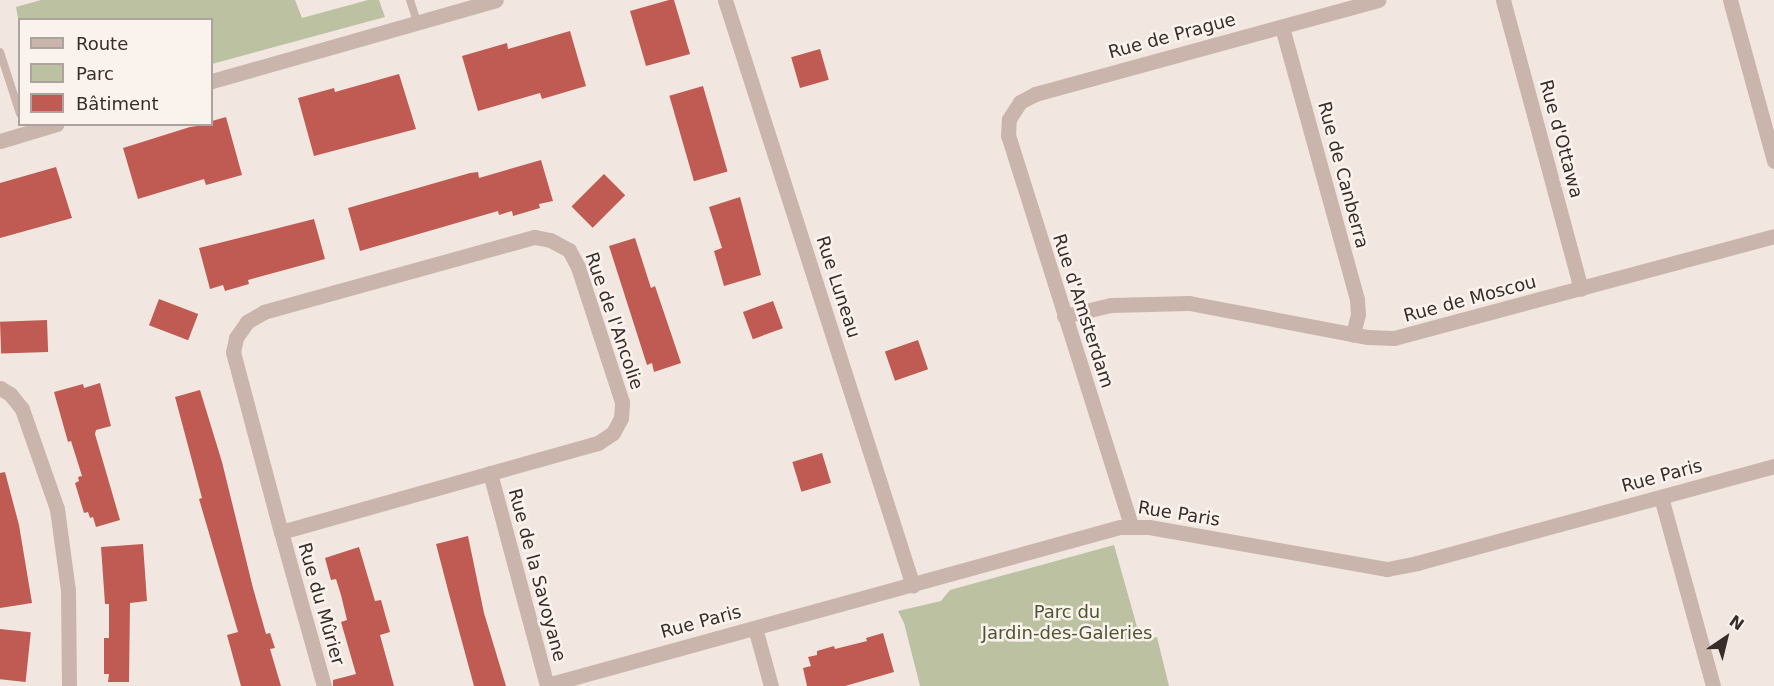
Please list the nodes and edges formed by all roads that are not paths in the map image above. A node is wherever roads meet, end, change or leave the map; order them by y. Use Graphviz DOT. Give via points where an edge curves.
graph roads {
  1 [pos="410,0"];
  2 [pos="496,0"];
  3 [pos="725,0"];
  4 [pos="1378,0"];
  5 [pos="1503,0"];
  6 [pos="1730,0"];
  7 [pos="417,22"];
  8 [pos="1282,27"];
  9 [pos="0,52"];
  10 [pos="213,81"];
  11 [pos="16,87"];
  12 [pos="1014,109"];
  13 [pos="44,126"];
  14 [pos="24,129"];
  15 [pos="0,141"];
  16 [pos="1774,161"];
  17 [pos="1774,236"];
  18 [pos="1581,289"];
  19 [pos="1064,316"];
  20 [pos="1353,334"];
  21 [pos="5,391"];
  22 [pos="1774,466"];
  23 [pos="490,474"];
  24 [pos="1661,497"];
  25 [pos="1131,525"];
  26 [pos="281,532"];
  27 [pos="913,586"];
  28 [pos="755,628"];
  29 [pos="69,686"];
  30 [pos="324,686"];
  31 [pos="547,686"];
  32 [pos="771,686"];
  33 [pos="1713,686"];
  1 -- 7 [label="lane"];
  2 -- 7 [label="street"];
  3 -- 27 [label="street, Rue Luneau"];
  4 -- 8 [label="street, Rue de Prague"];
  5 -- 18 [label="street, Rue d'Ottawa"];
  6 -- 16 [label="street"];
  7 -- 10 [label="street"];
  8 -- 12 [label="street, Rue de Prague" via="1035,94"];
  8 -- 20 [label="street, Rue de Canberra" via="1357,300"];
  9 -- 11 [label="lane"];
  12 -- 19 [label="street, Rue d'Amsterdam" via="1008,136"];
  13 -- 14 [label="street"];
  14 -- 15 [label="street"];
  17 -- 18 [label="street, Rue de Moscou"];
  18 -- 20 [label="street, Rue de Moscou" via="1406,337"];
  19 -- 20 [label="street, Rue de Moscou" via="1112,305 1189,303"];
  19 -- 25 [label="street, Rue d'Amsterdam"];
  21 -- 29 [label="street" via="27,420 60,525 68,590"];
  22 -- 24 [label="street, Rue Paris"];
  23 -- 26 [label="street, Rue de l'Ancolie"];
  23 -- 26 [label="street, Rue de l'Ancolie" via="598,443 613,433 621,418 622,402 575,258 562,245 544,238 534,237 264,312 247,322 236,338 233,352"];
  23 -- 31 [label="street, Rue de la Savoyane"];
  24 -- 25 [label="street, Rue Paris" via="1387,569"];
  24 -- 33 [label="street"];
  25 -- 27 [label="street, Rue Paris"];
  26 -- 30 [label="street, Rue du Mûrier"];
  27 -- 28 [label="street, Rue Paris"];
  28 -- 31 [label="street, Rue Paris"];
  28 -- 32 [label="street"];
}
